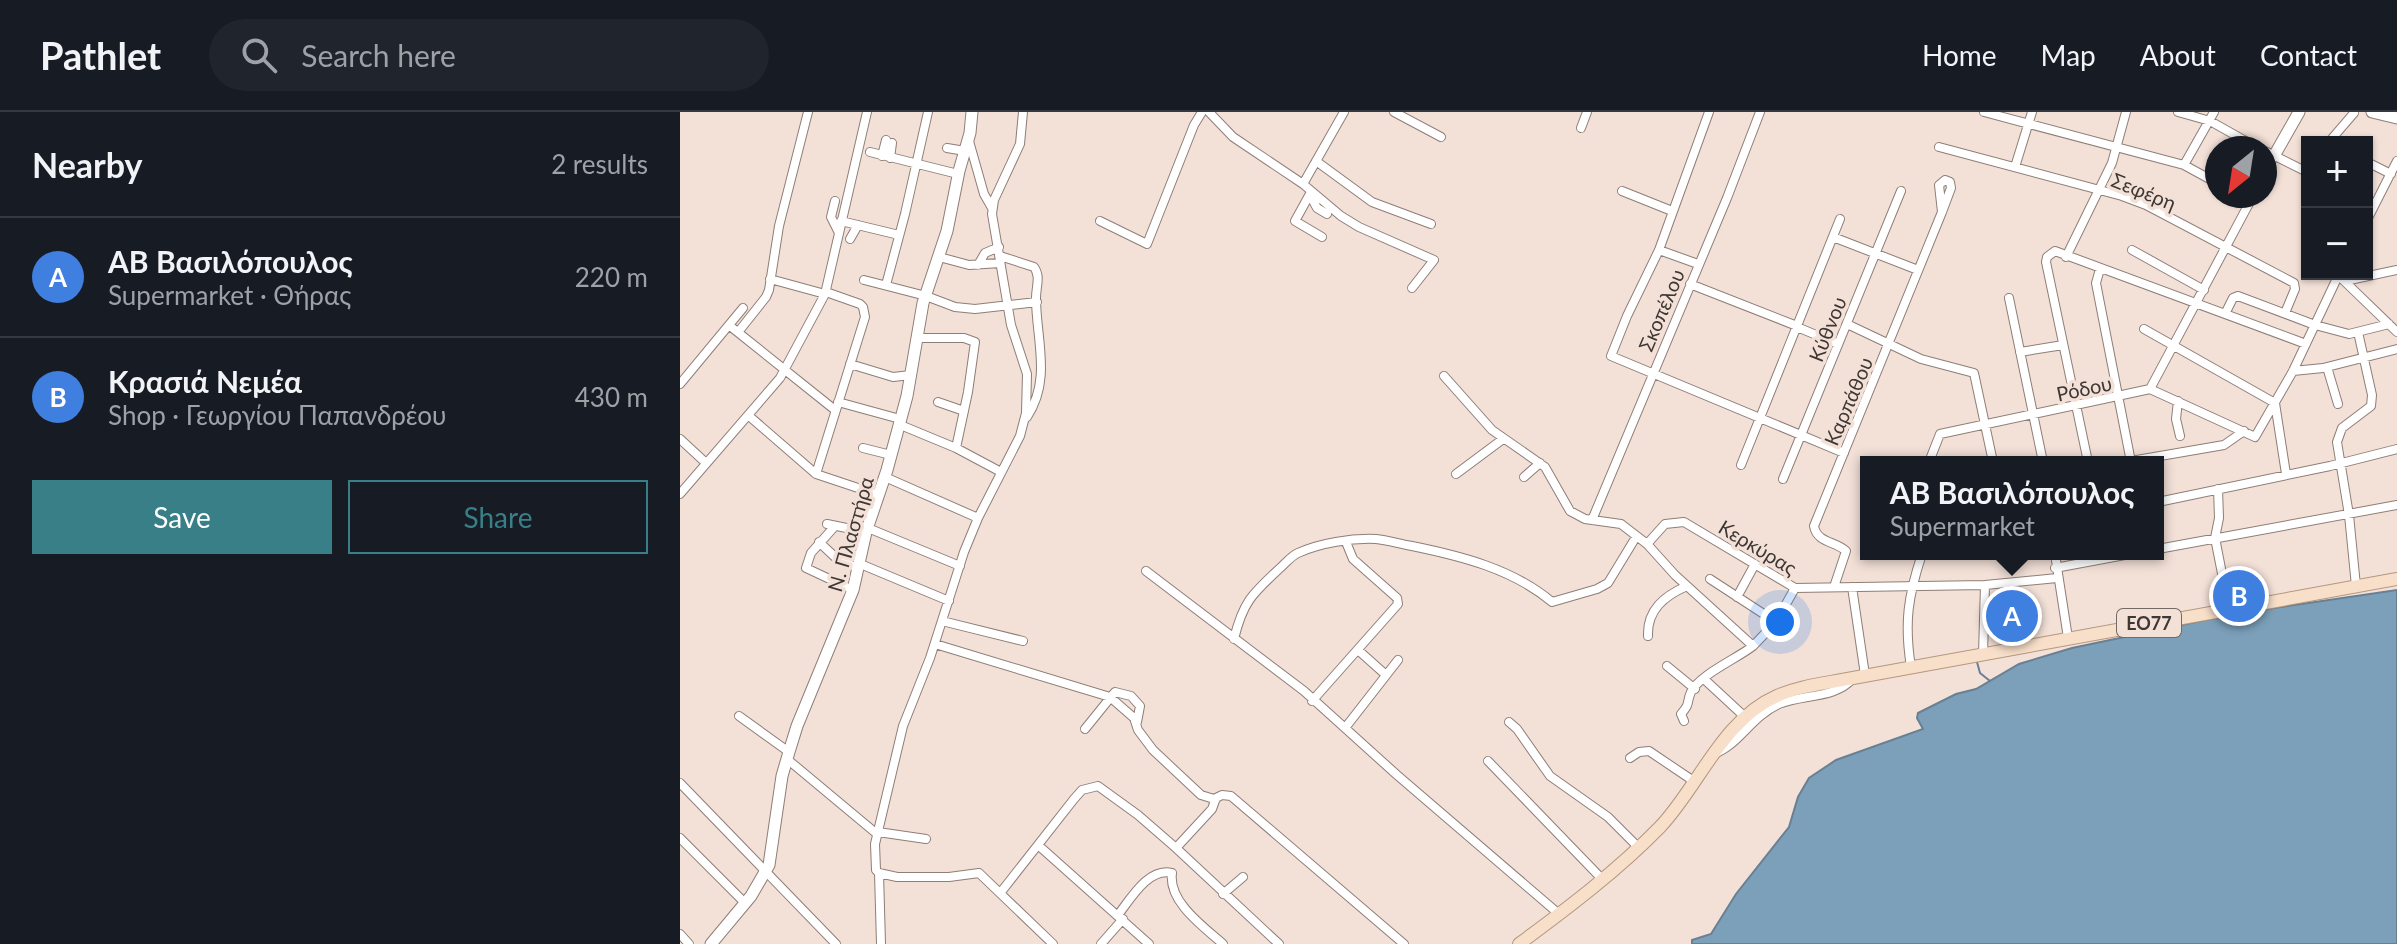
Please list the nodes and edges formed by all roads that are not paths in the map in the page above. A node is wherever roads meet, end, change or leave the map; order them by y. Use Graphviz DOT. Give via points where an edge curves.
graph roads {
  1 [pos="808,112"];
  2 [pos="867,112"];
  3 [pos="928,112"];
  4 [pos="972,112"];
  5 [pos="1023,112"];
  6 [pos="1202,112"];
  7 [pos="1209,112"];
  8 [pos="1344,112"];
  9 [pos="1394,112"];
  10 [pos="1587,112"];
  11 [pos="1709,112"];
  12 [pos="1760,112"];
  13 [pos="1984,112"];
  14 [pos="2032,112"];
  15 [pos="2126,112"];
  16 [pos="2178,112"];
  17 [pos="2299,112"];
  18 [pos="2372,112"];
  19 [pos="2354,113"];
  20 [pos="2212,116"];
  21 [pos="2397,118"];
  22 [pos="2029,124"];
  23 [pos="1581,128"];
  24 [pos="2241,136"];
  25 [pos="2335,136"];
  26 [pos="1441,137"];
  27 [pos="889,141"];
  28 [pos="2277,144"];
  29 [pos="967,146"];
  30 [pos="1939,147"];
  31 [pos="947,148"];
  32 [pos="2116,148"];
  33 [pos="870,152"];
  34 [pos="886,157"];
  35 [pos="2277,157"];
  36 [pos="1316,161"];
  37 [pos="2397,161"];
  38 [pos="915,165"];
  39 [pos="2184,165"];
  40 [pos="2373,165"];
  41 [pos="2015,167"];
  42 [pos="2301,169"];
  43 [pos="958,174"];
  44 [pos="2391,174"];
  45 [pos="2205,176"];
  46 [pos="1303,184"];
  47 [pos="2099,189"];
  48 [pos="1622,191"];
  49 [pos="1901,191"];
  50 [pos="1310,194"];
  51 [pos="835,201"];
  52 [pos="2373,201"];
  53 [pos="992,208"];
  54 [pos="2246,208"];
  55 [pos="1672,211"];
  56 [pos="1942,212"];
  57 [pos="1327,214"];
  58 [pos="1840,219"];
  59 [pos="834,220"];
  60 [pos="1100,221"];
  61 [pos="1431,224"];
  62 [pos="858,225"];
  63 [pos="899,235"];
  64 [pos="1322,237"];
  65 [pos="1833,237"];
  66 [pos="850,239"];
  67 [pos="2225,248"];
  68 [pos="1659,250"];
  69 [pos="2132,250"];
  70 [pos="1875,253"];
  71 [pos="1000,255"];
  72 [pos="939,257"];
  73 [pos="2066,257"];
  74 [pos="1698,264"];
  75 [pos="978,265"];
  76 [pos="2100,269"];
  77 [pos="1918,270"];
  78 [pos="2397,270"];
  79 [pos="2373,273"];
  80 [pos="770,279"];
  81 [pos="864,280"];
  82 [pos="2339,280"];
  83 [pos="2344,280"];
  84 [pos="1690,284"];
  85 [pos="886,285"];
  86 [pos="1412,288"];
  87 [pos="2204,290"];
  88 [pos="826,293"];
  89 [pos="926,296"];
  90 [pos="2009,298"];
  91 [pos="1037,302"];
  92 [pos="2197,304"];
  93 [pos="1007,305"];
  94 [pos="743,308"];
  95 [pos="2285,313"];
  96 [pos="2225,314"];
  97 [pos="1847,324"];
  98 [pos="2389,324"];
  99 [pos="2315,325"];
  100 [pos="1797,326"];
  101 [pos="734,329"];
  102 [pos="2144,329"];
  103 [pos="2358,332"];
  104 [pos="2397,332"];
  105 [pos="916,338"];
  106 [pos="1889,342"];
  107 [pos="1838,344"];
  108 [pos="2306,344"];
  109 [pos="2063,345"];
  110 [pos="2174,345"];
  111 [pos="2397,349"];
  112 [pos="2020,352"];
  113 [pos="2364,358"];
  114 [pos="850,364"];
  115 [pos="2327,367"];
  116 [pos="785,370"];
  117 [pos="2293,371"];
  118 [pos="1652,373"];
  119 [pos="911,375"];
  120 [pos="1444,376"];
  121 [pos="680,384"];
  122 [pos="2150,389"];
  123 [pos="2119,396"];
  124 [pos="2178,401"];
  125 [pos="938,402"];
  126 [pos="2275,403"];
  127 [pos="2338,404"];
  128 [pos="837,406"];
  129 [pos="2075,406"];
  130 [pos="964,411"];
  131 [pos="2033,414"];
  132 [pos="749,416"];
  133 [pos="1760,418"];
  134 [pos="899,422"];
  135 [pos="1024,422"];
  136 [pos="1985,424"];
  137 [pos="2244,431"];
  138 [pos="1801,435"];
  139 [pos="2180,436"];
  140 [pos="680,439"];
  141 [pos="1503,439"];
  142 [pos="863,448"];
  143 [pos="956,448"];
  144 [pos="2397,449"];
  145 [pos="1844,453"];
  146 [pos="891,455"];
  147 [pos="1931,456"];
  148 [pos="1992,456"];
  149 [pos="2042,456"];
  150 [pos="2087,456"];
  151 [pos="2130,456"];
  152 [pos="2164,456"];
  153 [pos="706,463"];
  154 [pos="1540,463"];
  155 [pos="2340,463"];
  156 [pos="1741,465"];
  157 [pos="1001,472"];
  158 [pos="816,474"];
  159 [pos="1456,474"];
  160 [pos="2286,474"];
  161 [pos="885,477"];
  162 [pos="1524,477"];
  163 [pos="1783,479"];
  164 [pos="2218,489"];
  165 [pos="680,494"];
  166 [pos="879,495"];
  167 [pos="2164,501"];
  168 [pos="2397,505"];
  169 [pos="2349,515"];
  170 [pos="978,518"];
  171 [pos="1592,520"];
  172 [pos="867,530"];
  173 [pos="1636,537"];
  174 [pos="2215,538"];
  175 [pos="819,542"];
  176 [pos="1346,542"];
  177 [pos="1647,544"];
  178 [pos="2164,548"];
  179 [pos="1920,560"];
  180 [pos="2055,560"];
  181 [pos="2098,560"];
  182 [pos="1755,564"];
  183 [pos="858,566"];
  184 [pos="960,566"];
  185 [pos="2055,568"];
  186 [pos="1146,571"];
  187 [pos="2057,578"];
  188 [pos="1710,579"];
  189 [pos="2397,579"];
  190 [pos="1985,585"];
  191 [pos="1687,586"];
  192 [pos="1911,586"];
  193 [pos="2356,586"];
  194 [pos="1834,587"];
  195 [pos="1852,587"];
  196 [pos="1795,588"];
  197 [pos="853,590"];
  198 [pos="1737,597"];
  199 [pos="949,601"];
  200 [pos="2229,609"];
  201 [pos="942,621"];
  202 [pos="1776,622"];
  203 [pos="1648,636"];
  204 [pos="2068,638"];
  205 [pos="1234,639"];
  206 [pos="1023,641"];
  207 [pos="935,644"];
  208 [pos="1753,646"];
  209 [pos="1358,650"];
  210 [pos="1983,654"];
  211 [pos="1398,660"];
  212 [pos="1667,666"];
  213 [pos="1911,667"];
  214 [pos="1386,675"];
  215 [pos="1860,676"];
  216 [pos="1704,679"];
  217 [pos="1695,689"];
  218 [pos="1110,697"];
  219 [pos="1312,701"];
  220 [pos="739,716"];
  221 [pos="1745,717"];
  222 [pos="1684,721"];
  223 [pos="1137,722"];
  224 [pos="1509,722"];
  225 [pos="1345,728"];
  226 [pos="1085,729"];
  227 [pos="1715,754"];
  228 [pos="788,756"];
  229 [pos="1630,758"];
  230 [pos="1488,761"];
  231 [pos="1695,782"];
  232 [pos="680,783"];
  233 [pos="1216,798"];
  234 [pos="877,833"];
  235 [pos="680,838"];
  236 [pos="926,839"];
  237 [pos="1038,845"];
  238 [pos="1638,847"];
  239 [pos="1176,848"];
  240 [pos="1184,856"];
  241 [pos="766,873"];
  242 [pos="879,873"];
  243 [pos="1172,873"];
  244 [pos="1243,877"];
  245 [pos="1602,879"];
  246 [pos="1001,892"];
  247 [pos="1223,894"];
  248 [pos="745,903"];
  249 [pos="1559,914"];
  250 [pos="1120,917"];
  251 [pos="680,934"];
  252 [pos="689,944"];
  253 [pos="711,944"];
  254 [pos="836,944"];
  255 [pos="881,944"];
  256 [pos="1053,944"];
  257 [pos="1101,944"];
  258 [pos="1149,944"];
  259 [pos="1223,944"];
  260 [pos="1279,944"];
  261 [pos="1404,944"];
  262 [pos="1519,944"];
  1 -- 80 [label="street"];
  2 -- 59 [label="street"];
  3 -- 38 [label="street"];
  4 -- 29 [label="street, Ν. Πλαστήρα"];
  5 -- 53 [label="street" via="1020,144"];
  6 -- 60 [label="street" via="1147,244"];
  7 -- 46 [label="street" via="1247,147"];
  8 -- 36 [label="street"];
  9 -- 26 [label="street"];
  10 -- 23 [label="street"];
  11 -- 55 [label="street"];
  12 -- 74 [label="street, Σκοπέλου"];
  13 -- 22 [label="street"];
  14 -- 22 [label="street"];
  15 -- 32 [label="street"];
  16 -- 20 [label="street"];
  17 -- 28 [label="street"];
  18 -- 21 [label="street"];
  19 -- 25 [label="street"];
  20 -- 24 [label="street"];
  20 -- 39 [label="street"];
  22 -- 32 [label="street"];
  22 -- 41 [label="street"];
  27 -- 34 [label="street"];
  29 -- 31 [label="street"];
  29 -- 43 [label="street, Ν. Πλαστήρα"];
  29 -- 53 [label="street"];
  30 -- 41 [label="street, Σεφέρη"];
  32 -- 39 [label="street"];
  32 -- 47 [label="street"];
  33 -- 34 [label="street"];
  34 -- 38 [label="street"];
  35 -- 42 [label="street"];
  36 -- 46 [label="street"];
  36 -- 61 [label="street" via="1372,202"];
  37 -- 44 [label="street"];
  38 -- 43 [label="street"];
  38 -- 63 [label="street"];
  39 -- 45 [label="street"];
  40 -- 44 [label="street"];
  41 -- 47 [label="street, Σεφέρη"];
  43 -- 72 [label="street, Ν. Πλαστήρα"];
  44 -- 52 [label="street"];
  46 -- 50 [label="street"];
  47 -- 67 [label="street, Σεφέρη" via="2146,205"];
  47 -- 73 [label="street"];
  48 -- 55 [label="street"];
  49 -- 70 [label="street, Κύθνου"];
  50 -- 57 [label="street"];
  50 -- 64 [label="street" via="1295,221"];
  50 -- 86 [label="street" via="1359,227 1434,260"];
  51 -- 59 [label="street"];
  53 -- 71 [label="street"];
  54 -- 67 [label="street"];
  55 -- 68 [label="street"];
  56 -- 77 [label="street, Καρπάθου"];
  58 -- 65 [label="street"];
  59 -- 62 [label="street"];
  59 -- 88 [label="street" via="839,233"];
  62 -- 63 [label="street"];
  62 -- 66 [label="street"];
  63 -- 85 [label="street"];
  65 -- 70 [label="street"];
  65 -- 100 [label="street"];
  67 -- 87 [label="street"];
  67 -- 95 [label="street, Σεφέρη" via="2295,283"];
  68 -- 74 [label="street"];
  68 -- 118 [label="street" via="1611,356"];
  69 -- 87 [label="street"];
  70 -- 77 [label="street"];
  70 -- 97 [label="street, Κύθνου"];
  71 -- 75 [label="street"];
  71 -- 75 [label="street" via="985,253"];
  71 -- 91 [label="street" via="1034,267"];
  71 -- 93 [label="street"];
  72 -- 75 [label="street"];
  72 -- 89 [label="street, Ν. Πλαστήρα"];
  73 -- 76 [label="street"];
  73 -- 109 [label="street" via="2055,251 2047,257"];
  74 -- 84 [label="street, Σκοπέλου"];
  76 -- 92 [label="street"];
  76 -- 123 [label="street" via="2096,283"];
  77 -- 106 [label="street, Καρπάθου"];
  78 -- 79 [label="street"];
  80 -- 88 [label="street"];
  80 -- 101 [label="street" via="766,297"];
  81 -- 85 [label="street"];
  82 -- 99 [label="street"];
  83 -- 98 [label="street"];
  84 -- 100 [label="street"];
  84 -- 118 [label="street, Σκοπέλου"];
  85 -- 89 [label="street"];
  87 -- 92 [label="street"];
  88 -- 114 [label="street" via="863,307 865,317"];
  88 -- 116 [label="street"];
  89 -- 93 [label="street" via="959,308"];
  89 -- 105 [label="street, Ν. Πλαστήρα"];
  90 -- 112 [label="street"];
  91 -- 93 [label="street"];
  91 -- 135 [label="street" via="1042,372 1035,404"];
  92 -- 96 [label="street"];
  92 -- 110 [label="street"];
  93 -- 135 [label="street" via="1027,374"];
  94 -- 101 [label="street"];
  95 -- 96 [label="street" via="2236,296"];
  95 -- 99 [label="street"];
  96 -- 108 [label="street"];
  97 -- 106 [label="street"];
  97 -- 107 [label="street, Κύθνου"];
  98 -- 103 [label="street"];
  98 -- 104 [label="street"];
  99 -- 103 [label="street"];
  99 -- 108 [label="street"];
  100 -- 107 [label="street"];
  100 -- 133 [label="street"];
  101 -- 116 [label="street"];
  101 -- 121 [label="street"];
  102 -- 110 [label="street"];
  103 -- 113 [label="street"];
  105 -- 119 [label="street, Ν. Πλαστήρα"];
  105 -- 130 [label="street" via="975,342"];
  106 -- 136 [label="street" via="1921,359 1974,373"];
  106 -- 145 [label="street, Καρπάθου"];
  107 -- 138 [label="street, Κύθνου"];
  108 -- 117 [label="street"];
  109 -- 112 [label="street"];
  109 -- 129 [label="street"];
  110 -- 122 [label="street"];
  110 -- 126 [label="street"];
  111 -- 113 [label="street"];
  112 -- 131 [label="street"];
  113 -- 115 [label="street"];
  113 -- 155 [label="street" via="2371,406 2339,434"];
  114 -- 119 [label="street" via="893,377"];
  114 -- 128 [label="street"];
  115 -- 117 [label="street"];
  115 -- 127 [label="street"];
  116 -- 128 [label="street"];
  116 -- 132 [label="street"];
  117 -- 126 [label="street"];
  118 -- 133 [label="street"];
  118 -- 171 [label="street, Σκοπέλου"];
  119 -- 134 [label="street, Ν. Πλαστήρα"];
  120 -- 141 [label="street"];
  122 -- 123 [label="street, Ρόδου"];
  122 -- 124 [label="street"];
  123 -- 129 [label="street, Ρόδου"];
  123 -- 151 [label="street"];
  124 -- 137 [label="street"];
  124 -- 139 [label="street"];
  125 -- 130 [label="street"];
  126 -- 137 [label="street" via="2255,437"];
  126 -- 160 [label="street"];
  128 -- 134 [label="street"];
  128 -- 158 [label="street"];
  129 -- 131 [label="street, Ρόδου"];
  129 -- 150 [label="street"];
  130 -- 143 [label="street"];
  131 -- 136 [label="street, Ρόδου"];
  131 -- 149 [label="street"];
  132 -- 153 [label="street"];
  132 -- 158 [label="street"];
  133 -- 138 [label="street"];
  133 -- 156 [label="street"];
  134 -- 143 [label="street"];
  134 -- 146 [label="street, Ν. Πλαστήρα"];
  135 -- 157 [label="street"];
  136 -- 147 [label="street, Ρόδου" via="1940,434"];
  136 -- 148 [label="street"];
  137 -- 152 [label="street" via="2224,445"];
  138 -- 145 [label="street"];
  138 -- 163 [label="street, Κύθνου"];
  140 -- 153 [label="street"];
  141 -- 154 [label="street"];
  141 -- 159 [label="street"];
  142 -- 146 [label="street"];
  143 -- 157 [label="street"];
  144 -- 155 [label="street"];
  145 -- 194 [label="street, Καρπάθου" via="1814,526 1823,539 1846,551"];
  146 -- 161 [label="street, Ν. Πλαστήρα"];
  153 -- 165 [label="street"];
  154 -- 162 [label="street"];
  154 -- 171 [label="street" via="1570,511"];
  155 -- 160 [label="street"];
  155 -- 169 [label="street"];
  157 -- 170 [label="street"];
  158 -- 166 [label="street"];
  160 -- 164 [label="street"];
  161 -- 166 [label="street, Ν. Πλαστήρα"];
  161 -- 170 [label="street"];
  164 -- 167 [label="street"];
  164 -- 174 [label="street"];
  166 -- 172 [label="street, Ν. Πλαστήρα"];
  168 -- 169 [label="street"];
  169 -- 174 [label="street"];
  169 -- 193 [label="street"];
  170 -- 184 [label="street"];
  171 -- 173 [label="street" via="1621,524"];
  172 -- 175 [label="street" via="831,525"];
  172 -- 183 [label="street, Ν. Πλαστήρα"];
  172 -- 184 [label="street"];
  173 -- 176 [label="street" via="1608,583 1559,602 1477,562 1375,539"];
  173 -- 177 [label="street"];
  174 -- 178 [label="street"];
  174 -- 200 [label="street"];
  175 -- 183 [label="street" via="835,557"];
  175 -- 197 [label="street" via="806,568"];
  176 -- 205 [label="street" via="1295,554 1250,597"];
  176 -- 209 [label="street" via="1353,559 1398,604"];
  177 -- 182 [label="street, Κερκύρας" via="1665,524 1681,521"];
  177 -- 191 [label="street"];
  179 -- 192 [label="street"];
  180 -- 185 [label="street"];
  181 -- 185 [label="street"];
  182 -- 196 [label="street, Κερκύρας"];
  182 -- 198 [label="street"];
  183 -- 197 [label="street, Ν. Πλαστήρα"];
  183 -- 199 [label="street"];
  184 -- 199 [label="street"];
  185 -- 187 [label="street"];
  186 -- 205 [label="street"];
  187 -- 190 [label="street, Κερκύρας"];
  187 -- 204 [label="street"];
  188 -- 198 [label="street"];
  189 -- 193 [label="main road, ΕΟ77"];
  190 -- 192 [label="street, Κερκύρας"];
  190 -- 210 [label="street"];
  191 -- 203 [label="street" via="1651,615"];
  191 -- 208 [label="street"];
  192 -- 195 [label="street, Κερκύρας"];
  192 -- 213 [label="street" via="1906,635"];
  193 -- 200 [label="main road, ΕΟ77"];
  194 -- 195 [label="street, Κερκύρας"];
  194 -- 196 [label="street, Κερκύρας"];
  195 -- 215 [label="street"];
  196 -- 202 [label="street"];
  197 -- 228 [label="street, Ν. Πλαστήρα"];
  198 -- 202 [label="street"];
  199 -- 201 [label="street"];
  200 -- 204 [label="main road, ΕΟ77"];
  201 -- 206 [label="street"];
  201 -- 207 [label="street"];
  202 -- 208 [label="street"];
  204 -- 210 [label="main road, ΕΟ77"];
  205 -- 219 [label="street"];
  207 -- 218 [label="street"];
  207 -- 234 [label="street" via="903,726"];
  208 -- 216 [label="street"];
  209 -- 214 [label="street"];
  209 -- 219 [label="street"];
  210 -- 213 [label="main road, ΕΟ77"];
  211 -- 214 [label="street"];
  212 -- 217 [label="street"];
  213 -- 215 [label="main road, ΕΟ77"];
  214 -- 225 [label="street"];
  215 -- 221 [label="main road, ΕΟ77" via="1786,692"];
  215 -- 227 [label="street" via="1844,689 1793,699 1767,711 1729,748"];
  216 -- 217 [label="street"];
  216 -- 221 [label="street"];
  217 -- 222 [label="street" via="1681,714"];
  218 -- 223 [label="street"];
  218 -- 223 [label="street" via="1122,693 1136,701"];
  218 -- 226 [label="street"];
  219 -- 225 [label="street"];
  220 -- 228 [label="street"];
  221 -- 227 [label="main road, ΕΟ77"];
  223 -- 233 [label="street" via="1143,739 1181,777 1201,795"];
  224 -- 238 [label="street" via="1550,776 1608,817"];
  225 -- 249 [label="street"];
  227 -- 231 [label="main road, ΕΟ77"];
  228 -- 234 [label="street"];
  228 -- 241 [label="street, Ν. Πλαστήρα"];
  229 -- 231 [label="street" via="1649,751"];
  230 -- 245 [label="street"];
  231 -- 238 [label="main road, ΕΟ77"];
  232 -- 241 [label="street"];
  233 -- 239 [label="street"];
  233 -- 261 [label="street" via="1227,795 1238,802"];
  234 -- 236 [label="street"];
  234 -- 242 [label="street"];
  235 -- 248 [label="street"];
  237 -- 239 [label="street" via="1082,790 1092,786 1103,788"];
  237 -- 246 [label="street"];
  237 -- 250 [label="street"];
  238 -- 245 [label="main road, ΕΟ77"];
  239 -- 240 [label="street"];
  240 -- 243 [label="street"];
  240 -- 247 [label="street"];
  241 -- 248 [label="street, Ν. Πλαστήρα"];
  241 -- 254 [label="street"];
  242 -- 246 [label="street" via="949,877 974,872"];
  242 -- 255 [label="street"];
  243 -- 250 [label="street" via="1150,877"];
  243 -- 259 [label="street" via="1181,903"];
  244 -- 247 [label="street"];
  245 -- 249 [label="main road, ΕΟ77"];
  246 -- 256 [label="street"];
  247 -- 260 [label="street"];
  248 -- 253 [label="street, Ν. Πλαστήρα"];
  249 -- 262 [label="main road, ΕΟ77"];
  250 -- 257 [label="street"];
  250 -- 258 [label="street"];
  251 -- 252 [label="street"];
}
